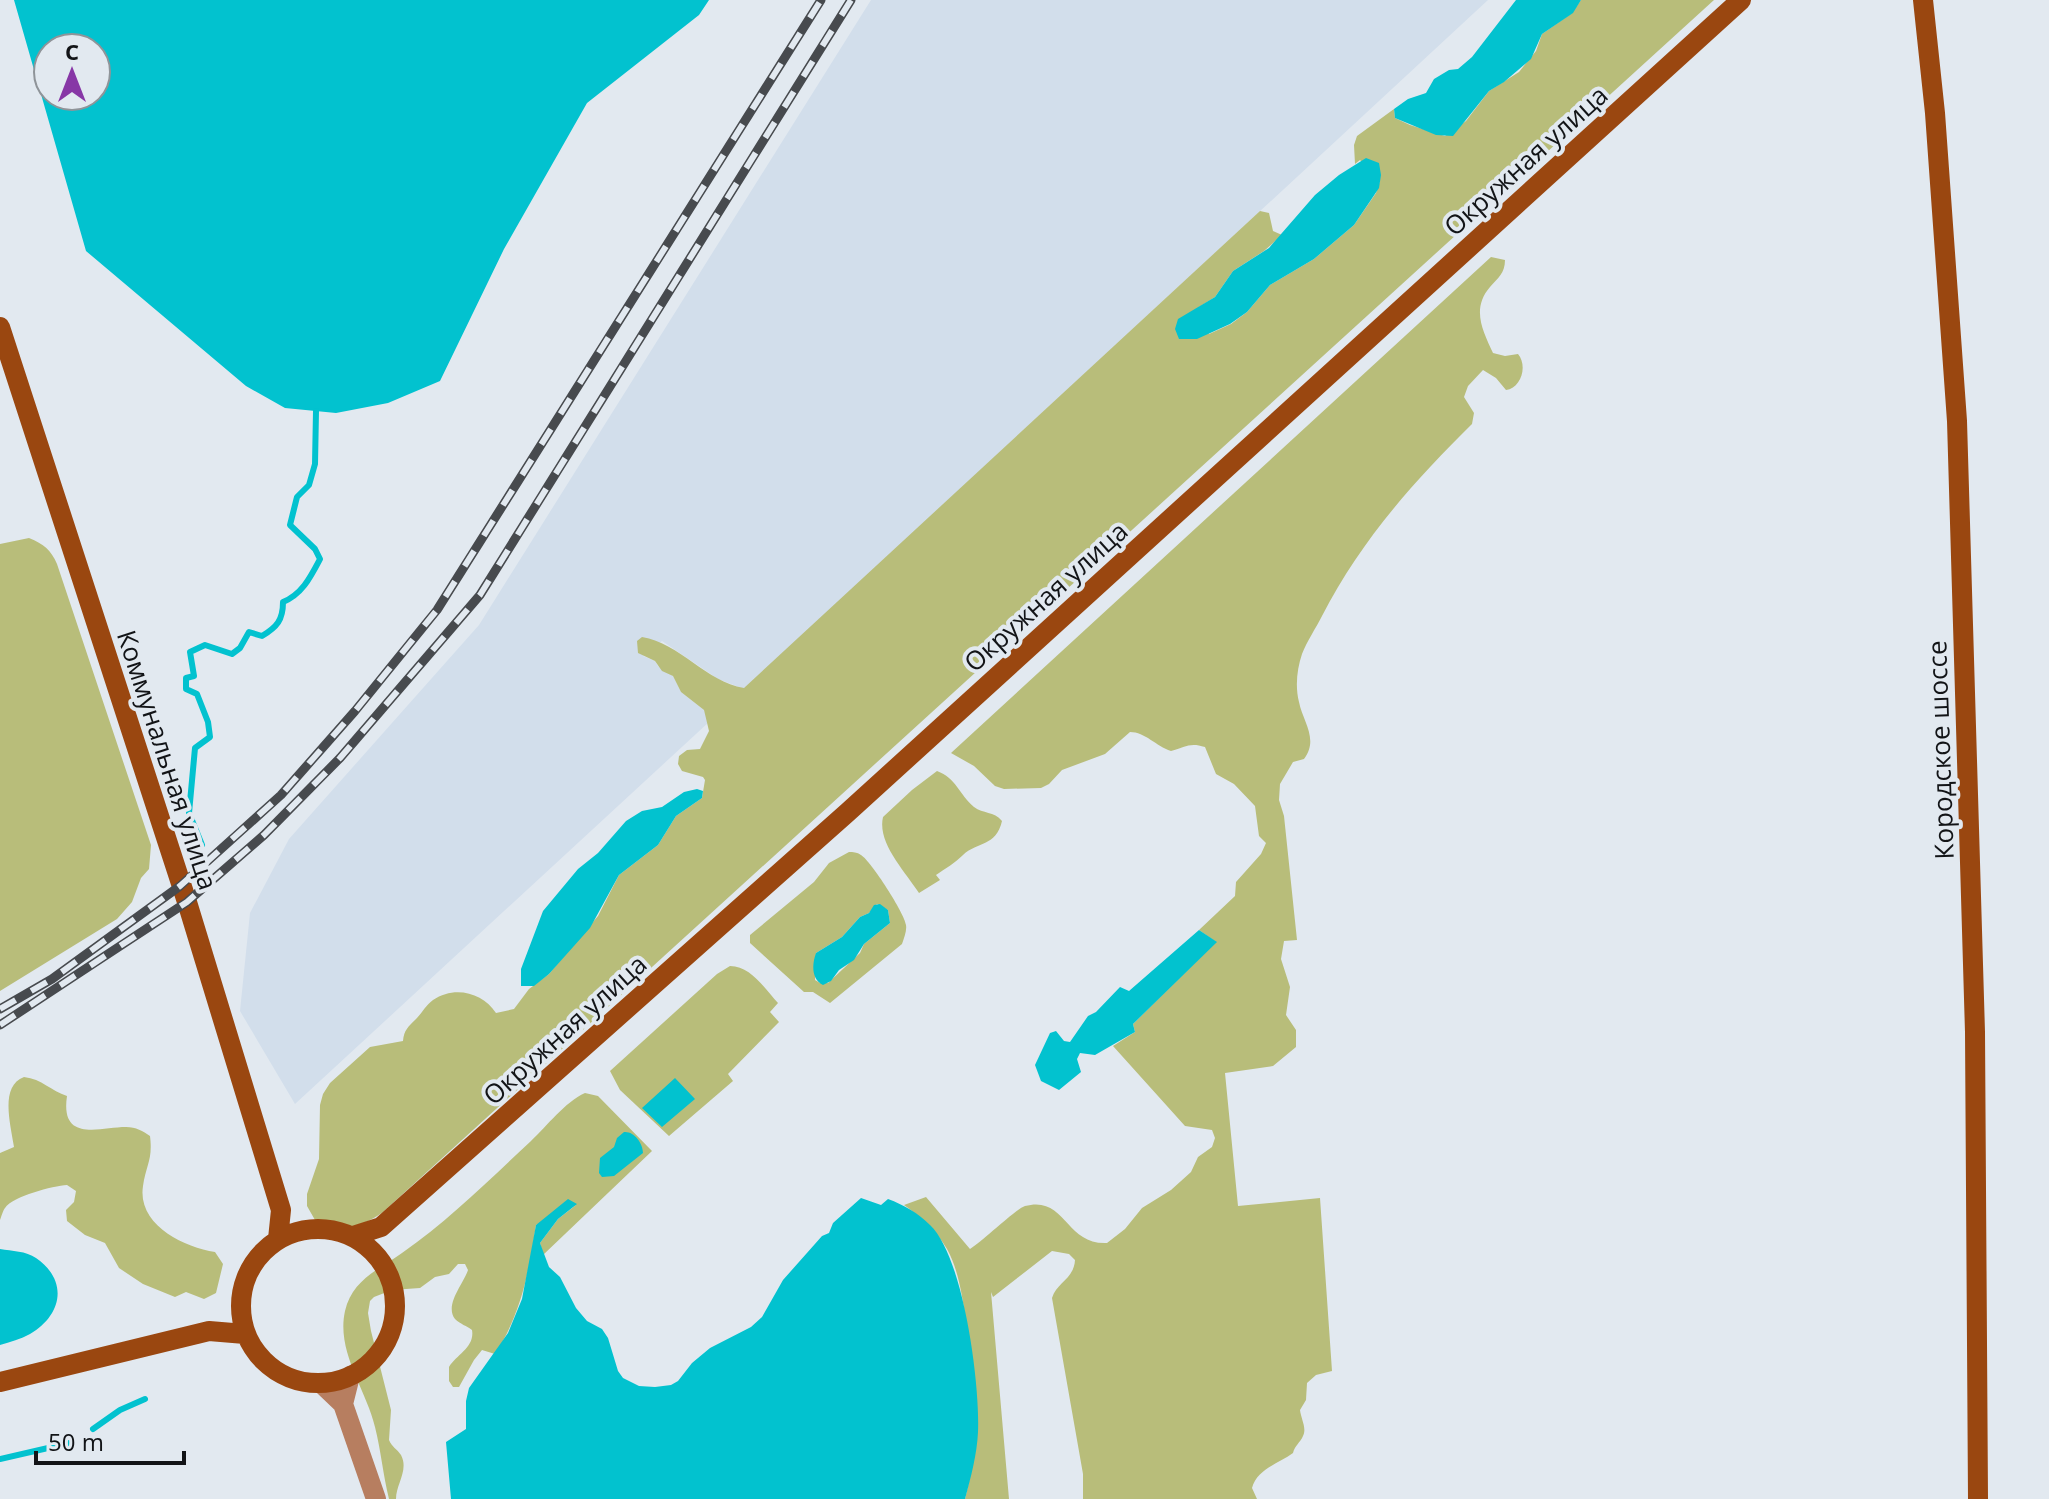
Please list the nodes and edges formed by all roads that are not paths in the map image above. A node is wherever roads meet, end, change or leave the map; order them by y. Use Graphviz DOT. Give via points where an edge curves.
graph roads {
  1 [pos="1741,0"];
  2 [pos="1923,0"];
  3 [pos="0,327"];
  4 [pos="281,1210"];
  5 [pos="381,1227"];
  6 [pos="305,1229"];
  7 [pos="353,1236"];
  8 [pos="278,1239"];
  9 [pos="375,1253"];
  10 [pos="240,1308"];
  11 [pos="209,1331"];
  12 [pos="245,1334"];
  13 [pos="350,1376"];
  14 [pos="0,1382"];
  15 [pos="321,1383"];
  16 [pos="343,1404"];
  17 [pos="376,1499"];
  18 [pos="1978,1499"];
  1 -- 5 [label="main road, Окружная улица" via="773,880"];
  2 -- 18 [label="main road, Кородское шоссе" via="1957,421 1975,1032"];
  3 -- 4 [label="main road, Коммунальная улица"];
  4 -- 6 [label="main road"];
  4 -- 8 [label="main road"];
  5 -- 7 [label="main road"];
  5 -- 9 [label="main road"];
  6 -- 7 [label="main road"];
  6 -- 8 [label="main road"];
  7 -- 9 [label="main road"];
  8 -- 10 [label="main road" via="255,1259 243,1282"];
  9 -- 13 [label="main road" via="394,1290 395,1315 374,1360"];
  10 -- 11 [label="main road"];
  10 -- 12 [label="main road"];
  11 -- 12 [label="main road"];
  11 -- 14 [label="main road"];
  12 -- 15 [label="main road" via="259,1357 279,1373"];
  13 -- 15 [label="main road"];
  13 -- 16 [label="street"];
  15 -- 16 [label="street"];
  16 -- 17 [label="street"];
}
